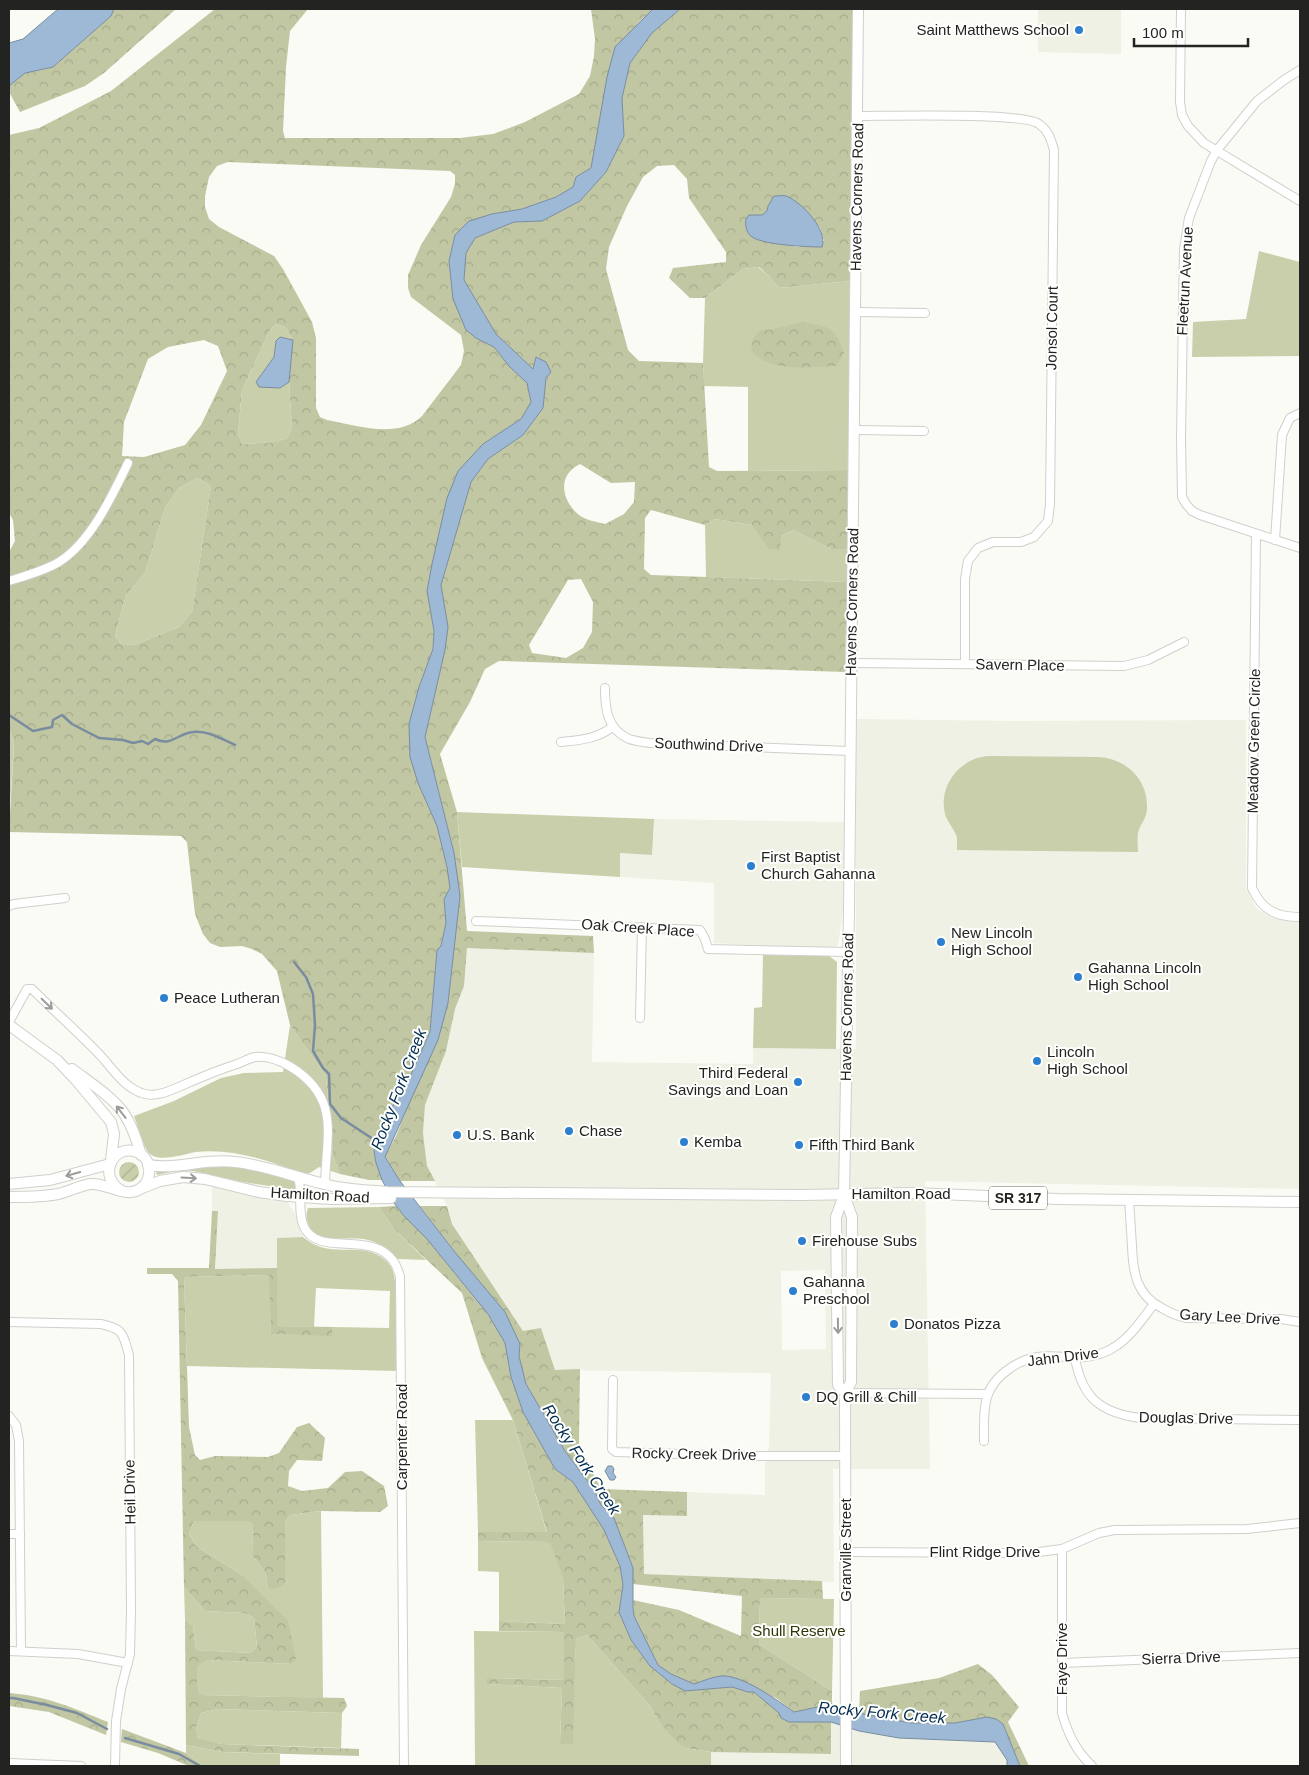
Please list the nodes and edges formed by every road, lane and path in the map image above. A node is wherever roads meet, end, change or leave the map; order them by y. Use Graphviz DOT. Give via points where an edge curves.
graph roads {
  1 [pos="858,9"];
  2 [pos="1181,9"];
  3 [pos="1300,70"];
  4 [pos="858,116"];
  5 [pos="1217,150"];
  6 [pos="1300,201"];
  7 [pos="856,312"];
  8 [pos="925,313"];
  9 [pos="1300,413"];
  10 [pos="855,430"];
  11 [pos="924,431"];
  12 [pos="128,463"];
  13 [pos="1256,534"];
  14 [pos="1275,540"];
  15 [pos="1300,548"];
  16 [pos="9,581"];
  17 [pos="1184,642"];
  18 [pos="852,663"];
  19 [pos="965,664"];
  20 [pos="605,688"];
  21 [pos="613,726"];
  22 [pos="561,742"];
  23 [pos="850,751"];
  24 [pos="65,898"];
  25 [pos="9,906"];
  26 [pos="1300,917"];
  27 [pos="476,921"];
  28 [pos="642,927"];
  29 [pos="848,952"];
  30 [pos="640,1018"];
  31 [pos="9,1024"];
  32 [pos="57,1060"];
  33 [pos="144,1159"];
  34 [pos="113,1160"];
  35 [pos="294,1175"];
  36 [pos="9,1184"];
  37 [pos="108,1184"];
  38 [pos="325,1185"];
  39 [pos="142,1188"];
  40 [pos="363,1194"];
  41 [pos="844,1195"];
  42 [pos="9,1197"];
  43 [pos="301,1197"];
  44 [pos="1129,1199"];
  45 [pos="1300,1202"];
  46 [pos="1154,1304"];
  47 [pos="9,1322"];
  48 [pos="1300,1322"];
  49 [pos="1075,1358"];
  50 [pos="613,1380"];
  51 [pos="846,1393"];
  52 [pos="987,1394"];
  53 [pos="9,1416"];
  54 [pos="1300,1420"];
  55 [pos="984,1441"];
  56 [pos="846,1456"];
  57 [pos="1300,1523"];
  58 [pos="9,1534"];
  59 [pos="20,1534"];
  60 [pos="1062,1549"];
  61 [pos="846,1552"];
  62 [pos="9,1651"];
  63 [pos="21,1651"];
  64 [pos="1300,1653"];
  65 [pos="1062,1662"];
  66 [pos="128,1663"];
  67 [pos="9,1763"];
  68 [pos="1090,1764"];
  69 [pos="81,1766"];
  70 [pos="115,1766"];
  71 [pos="404,1766"];
  72 [pos="846,1766"];
  1 -- 4 [label="main road, Havens Corners Road"];
  2 -- 5 [label="street" via="1182,115 1204,142"];
  3 -- 5 [label="street, Fleetrun Avenue" via="1257,101"];
  4 -- 7 [label="main road, Havens Corners Road"];
  4 -- 19 [label="street, Jonsol Court" via="1031,120 1049,134 1054,150 1048,521 1034,537 1021,542 993,542 978,548 968,561 964,579"];
  5 -- 6 [label="street"];
  5 -- 13 [label="street, Fleetrun Avenue" via="1189,218 1184,249 1181,489 1192,511"];
  7 -- 8 [label="street"];
  7 -- 10 [label="main road, Havens Corners Road"];
  9 -- 14 [label="street" via="1290,418 1282,435"];
  10 -- 11 [label="street"];
  10 -- 18 [label="main road, Havens Corners Road"];
  12 -- 16 [label="street" via="90,531 71,552 58,563"];
  13 -- 14 [label="street"];
  13 -- 26 [label="street, Meadow Green Circle" via="1252,888 1262,905 1271,912"];
  14 -- 15 [label="street"];
  17 -- 19 [label="street, Savern Place" via="1148,660 1124,666"];
  18 -- 19 [label="street, Savern Place"];
  18 -- 23 [label="main road, Havens Corners Road"];
  20 -- 21 [label="street" via="605,708"];
  21 -- 22 [label="street" via="605,733"];
  21 -- 23 [label="street, Southwind Drive" via="629,739 649,743"];
  23 -- 29 [label="main road, Havens Corners Road"];
  24 -- 25 [label="street"];
  27 -- 28 [label="street, Oak Creek Place"];
  28 -- 29 [label="street, Oak Creek Place" via="700,930 708,949"];
  28 -- 30 [label="street"];
  29 -- 41 [label="main road, Havens Corners Road"];
  31 -- 32 [label="main road"];
  31 -- 38 [label="street, one-way" via="27,989 32,989 125,1083 146,1094 158,1095 255,1057 287,1064 304,1075 324,1102 328,1121"];
  33 -- 32 [label="main road, one-way" via="123,1112 71,1067"];
  32 -- 34 [label="main road" via="111,1122 114,1129"];
  33 -- 34 [label="main road" via="131,1151"];
  33 -- 35 [label="main road, Hamilton Road" via="170,1162 198,1157 238,1158"];
  33 -- 39 [label="main road" via="149,1176"];
  34 -- 36 [label="main road, one-way" via="50,1180"];
  34 -- 37 [label="main road"];
  35 -- 38 [label="main road, Hamilton Road"];
  35 -- 43 [label="street, Carpenter Road" via="301,1187"];
  37 -- 39 [label="main road" via="122,1191"];
  37 -- 42 [label="main road" via="87,1180 44,1195"];
  38 -- 40 [label="main road, Hamilton Road"];
  39 -- 43 [label="main road, Hamilton Road, one-way" via="173,1178 192,1177 259,1192"];
  40 -- 41 [label="main road, Hamilton Road"];
  40 -- 43 [label="main road, Hamilton Road" via="330,1199"];
  41 -- 44 [label="main road, Hamilton Road / SR 317"];
  41 -- 51 [label="main road, Granville Street" via="852,1217 851,1382"];
  41 -- 51 [label="main road, Granville Street, one-way" via="836,1217 838,1384"];
  43 -- 71 [label="street, Carpenter Road" via="301,1215 309,1234 326,1243 360,1243 374,1247 394,1261 400,1276"];
  44 -- 45 [label="main road, Hamilton Road / SR 317"];
  44 -- 46 [label="street, Gary Lee Drive" via="1135,1276 1144,1294"];
  46 -- 48 [label="street, Gary Lee Drive" via="1187,1318"];
  46 -- 49 [label="street, Jahn Drive" via="1120,1344 1092,1356"];
  47 -- 66 [label="street, Heil Drive" via="101,1324 113,1326 123,1334 129,1355 131,1612"];
  49 -- 52 [label="street, Jahn Drive" via="1036,1357 1018,1362 1003,1373"];
  49 -- 54 [label="street, Douglas Drive" via="1083,1385 1093,1399 1107,1410 1126,1416"];
  50 -- 56 [label="street, Rocky Creek Drive" via="612,1449 616,1452"];
  51 -- 52 [label="street"];
  51 -- 56 [label="main road, Granville Street"];
  52 -- 55 [label="street"];
  53 -- 59 [label="street" via="16,1425 19,1442"];
  56 -- 61 [label="main road, Granville Street"];
  57 -- 60 [label="street, Flint Ridge Drive" via="1247,1529 1115,1530 1099,1533"];
  58 -- 59 [label="street"];
  59 -- 63 [label="street"];
  60 -- 61 [label="street, Flint Ridge Drive" via="1031,1553"];
  60 -- 65 [label="street, Faye Drive"];
  61 -- 72 [label="main road, Granville Street"];
  62 -- 63 [label="street"];
  63 -- 66 [label="street" via="78,1654"];
  64 -- 65 [label="street, Sierra Drive"];
  65 -- 68 [label="street, Faye Drive" via="1062,1713 1075,1746"];
  66 -- 70 [label="street, Heil Drive" via="116,1721"];
  67 -- 69 [label="street"];
}
